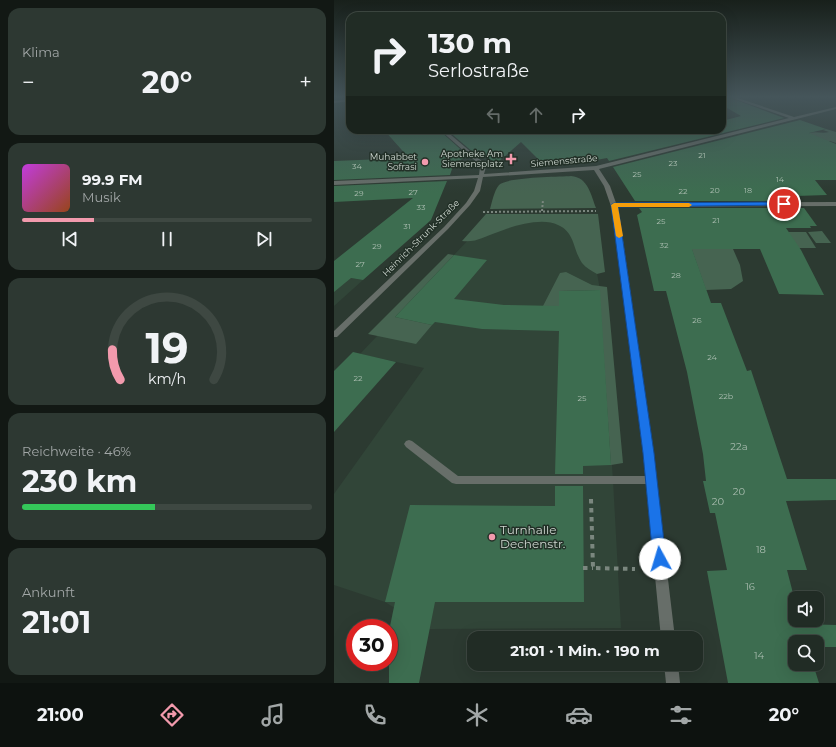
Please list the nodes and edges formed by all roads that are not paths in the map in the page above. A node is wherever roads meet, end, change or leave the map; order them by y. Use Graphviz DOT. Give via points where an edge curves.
graph roads {
  1 [pos="753,129"];
  2 [pos="449,134"];
  3 [pos="596,168"];
  4 [pos="481,176"];
  5 [pos="334,183"];
  6 [pos="836,204"];
  7 [pos="614,205"];
  8 [pos="334,336"];
  9 [pos="409,444"];
  10 [pos="651,480"];
  11 [pos="667,631"];
  12 [pos="672,671"];
  13 [pos="673,683"];
  1 -- 3 [label="street, Siemensstraße"];
  2 -- 4 [label="street" via="482,164"];
  3 -- 4 [label="street, Siemensstraße"];
  3 -- 7 [label="street" via="607,186"];
  4 -- 5 [label="street, Siemensstraße"];
  4 -- 8 [label="street, Heinrich-Strunk-Straße" via="477,191 446,228"];
  6 -- 7 [label="street"];
  7 -- 10 [label="street"];
  9 -- 10 [label="street" via="456,480"];
  10 -- 11 [label="street"];
  12 -- 13 [label="street"];
}
